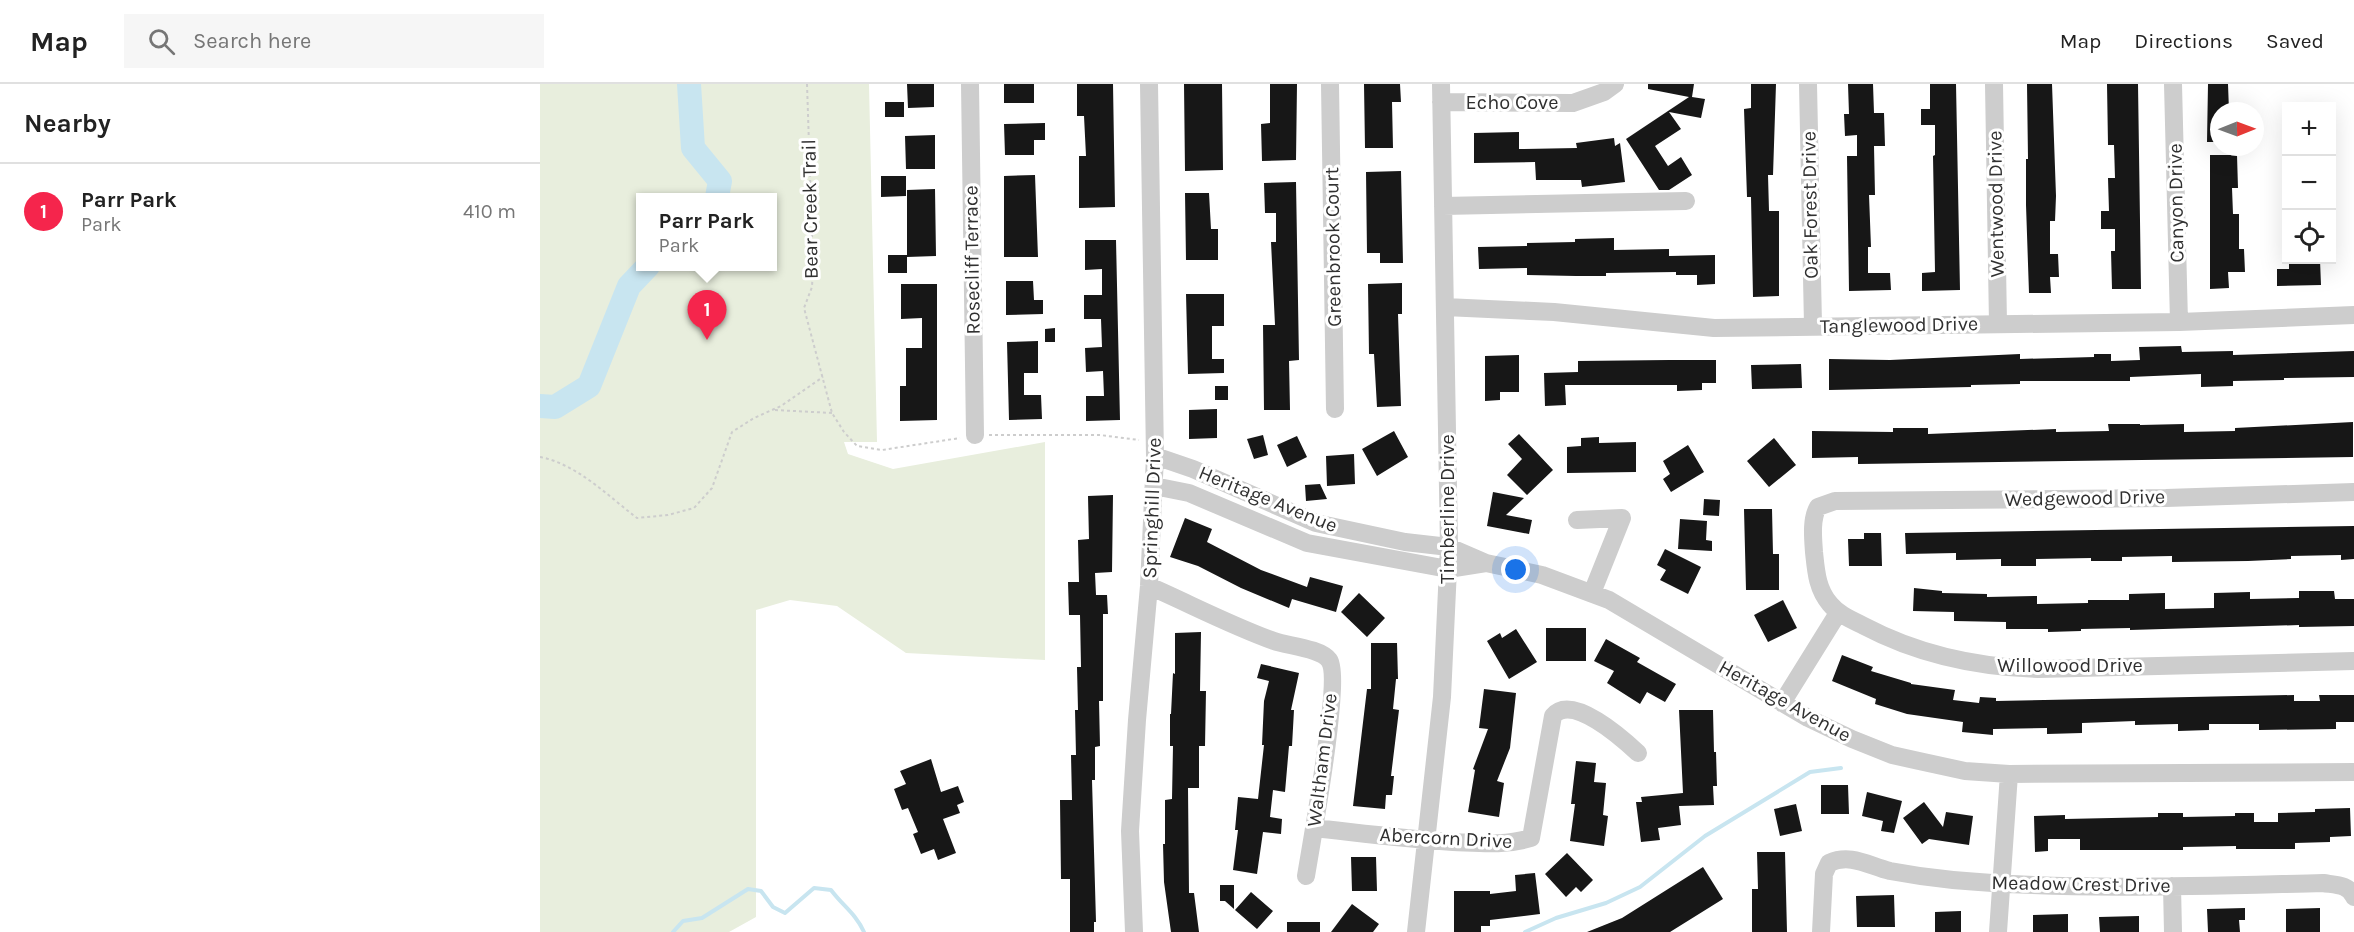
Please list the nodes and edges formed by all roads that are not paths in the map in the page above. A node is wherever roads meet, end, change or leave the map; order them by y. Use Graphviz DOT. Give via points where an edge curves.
graph roads {
  1 [pos="970,84"];
  2 [pos="1149,84"];
  3 [pos="1330,84"];
  4 [pos="1614,84"];
  5 [pos="1808,84"];
  6 [pos="1994,84"];
  7 [pos="2173,84"];
  8 [pos="1441,93"];
  9 [pos="1686,201"];
  10 [pos="1443,206"];
  11 [pos="1445,307"];
  12 [pos="2354,315"];
  13 [pos="2179,322"];
  14 [pos="1998,324"];
  15 [pos="1813,326"];
  16 [pos="1335,409"];
  17 [pos="975,435"];
  18 [pos="1155,456"];
  19 [pos="1155,486"];
  20 [pos="2354,492"];
  21 [pos="1818,507"];
  22 [pos="1577,520"];
  23 [pos="1449,547"];
  24 [pos="1486,563"];
  25 [pos="1448,569"];
  26 [pos="1149,586"];
  27 [pos="1592,593"];
  28 [pos="1838,613"];
  29 [pos="2354,661"];
  30 [pos="1782,703"];
  31 [pos="1638,753"];
  32 [pos="2354,772"];
  33 [pos="2009,774"];
  34 [pos="1314,828"];
  35 [pos="1426,840"];
  36 [pos="1306,876"];
  37 [pos="2001,884"];
  38 [pos="2172,886"];
  39 [pos="2354,897"];
  40 [pos="1134,932"];
  41 [pos="1416,932"];
  42 [pos="1821,932"];
  43 [pos="1998,932"];
  44 [pos="2173,932"];
  1 -- 17 [label="street, Rosecliff Terrace"];
  2 -- 18 [label="street, Springhill Drive"];
  3 -- 16 [label="street, Greenbrook Court"];
  4 -- 8 [label="street, Echo Cove" via="1604,92 1573,103"];
  5 -- 15 [label="street, Oak Forest Drive"];
  6 -- 14 [label="street, Wentwood Drive"];
  7 -- 13 [label="street, Canyon Drive"];
  8 -- 10 [label="street, Timberline Drive"];
  9 -- 10 [label="street"];
  10 -- 11 [label="street, Timberline Drive"];
  11 -- 15 [label="street, Tanglewood Drive" via="1554,312 1714,328"];
  11 -- 23 [label="street, Timberline Drive"];
  12 -- 13 [label="street, Tanglewood Drive"];
  13 -- 14 [label="street, Tanglewood Drive"];
  14 -- 15 [label="street, Tanglewood Drive"];
  18 -- 19 [label="street, Springhill Drive"];
  18 -- 23 [label="street, Heritage Avenue" via="1316,523"];
  19 -- 25 [label="street, Heritage Avenue" via="1189,493 1307,543"];
  19 -- 26 [label="street, Springhill Drive"];
  20 -- 21 [label="street, Wedgewood Drive" via="1835,501"];
  21 -- 28 [label="street, Willowood Drive" via="1814,513 1813,540 1816,578 1828,603"];
  22 -- 27 [label="street" via="1622,518"];
  23 -- 24 [label="street, Heritage Avenue"];
  23 -- 25 [label="street, Timberline Drive"];
  24 -- 25 [label="street, Heritage Avenue"];
  24 -- 27 [label="street, Heritage Avenue" via="1542,575"];
  25 -- 35 [label="street, Timberline Drive" via="1442,696"];
  26 -- 34 [label="street, Waltham Drive" via="1273,640 1323,654 1331,662 1330,728"];
  26 -- 40 [label="street, Springhill Drive" via="1130,831"];
  27 -- 30 [label="street, Heritage Avenue"];
  28 -- 29 [label="street, Willowood Drive" via="1926,653 2004,668"];
  28 -- 30 [label="street"];
  30 -- 33 [label="street, Heritage Avenue" via="1852,740 1892,755 1965,771"];
  31 -- 35 [label="street, Abercorn Drive" via="1617,733 1583,713 1558,710 1553,716 1543,760 1531,838 1488,844"];
  32 -- 33 [label="street, Heritage Avenue"];
  33 -- 37 [label="street"];
  34 -- 35 [label="street, Abercorn Drive"];
  34 -- 36 [label="street, Waltham Drive"];
  35 -- 41 [label="street, Timberline Drive"];
  37 -- 38 [label="street, Meadow Crest Drive"];
  37 -- 42 [label="street, Meadow Crest Drive" via="1888,870 1853,858 1835,860 1824,874"];
  37 -- 43 [label="street"];
  38 -- 39 [label="street, Meadow Crest Drive" via="2323,883 2343,886"];
  38 -- 44 [label="street"];
}
